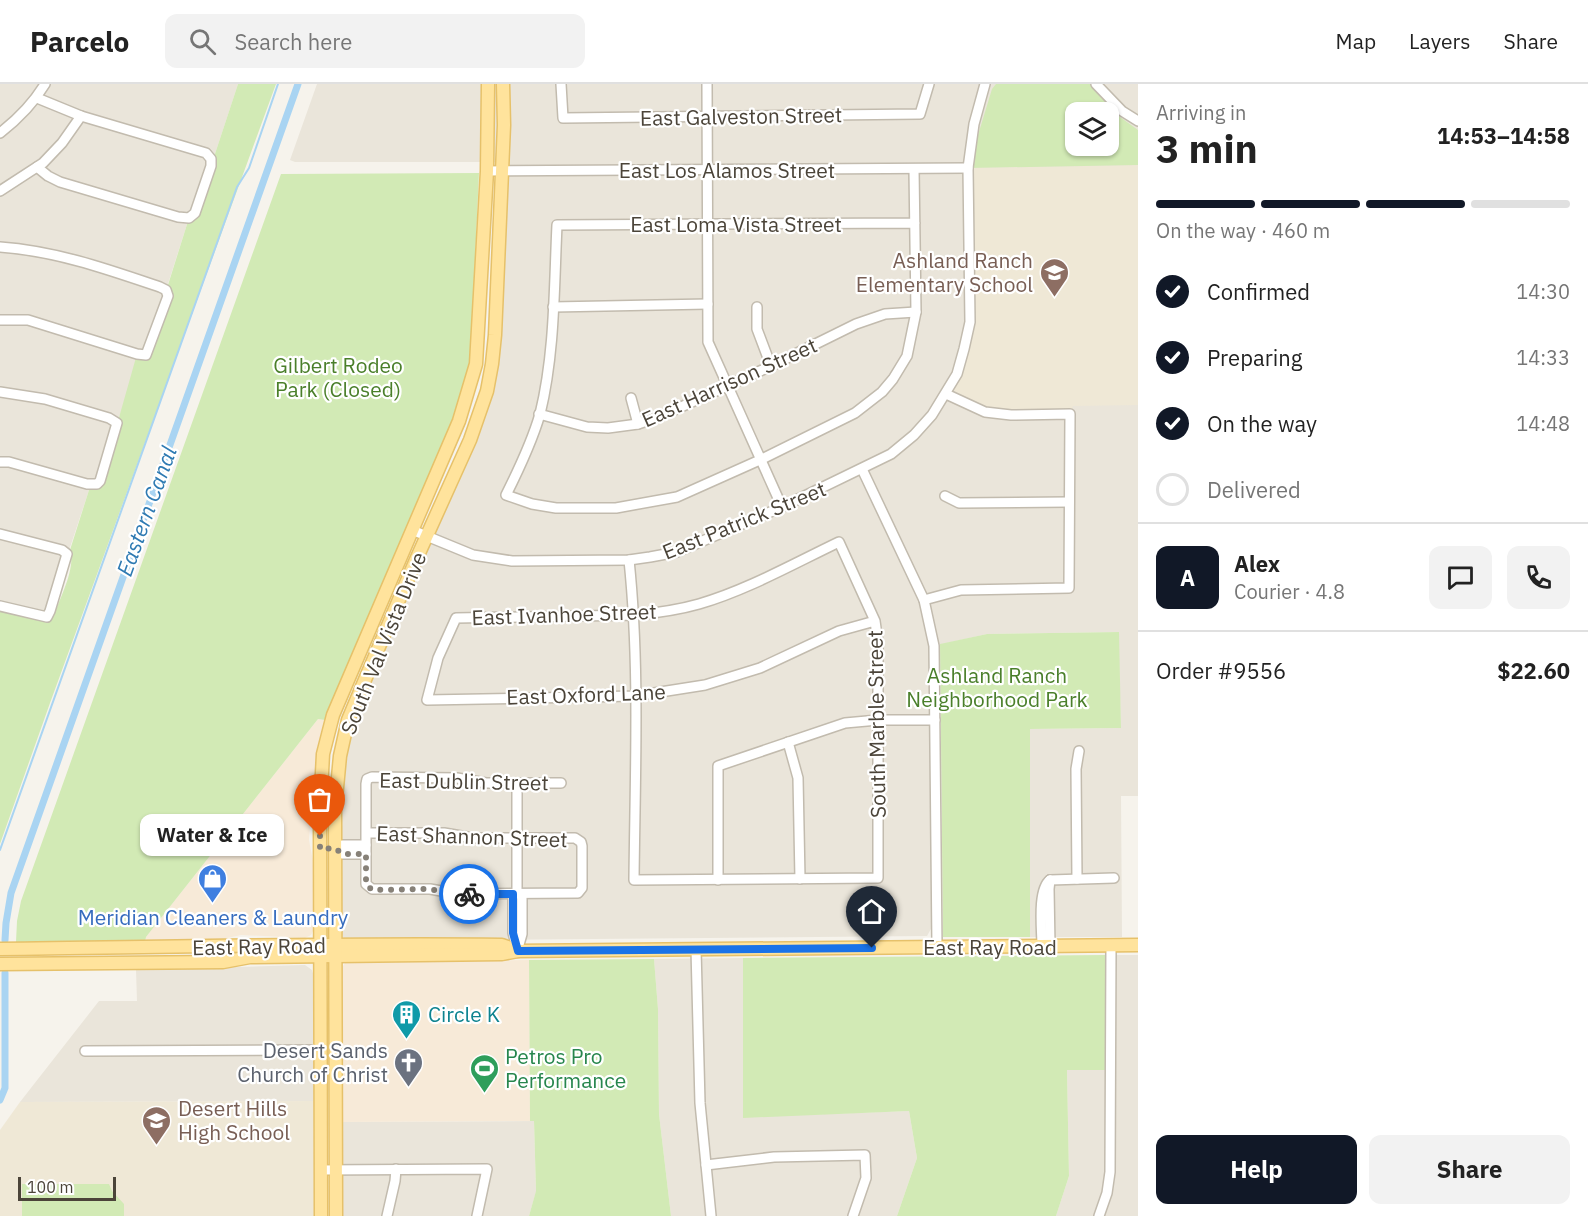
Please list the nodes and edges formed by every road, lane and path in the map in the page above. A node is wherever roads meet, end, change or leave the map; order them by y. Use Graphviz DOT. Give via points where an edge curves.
graph roads {
  1 [pos="45,84"];
  2 [pos="503,84"];
  3 [pos="561,84"];
  4 [pos="707,84"];
  5 [pos="929,84"];
  6 [pos="985,84"];
  7 [pos="1096,84"];
  8 [pos="488,85"];
  9 [pos="37,98"];
  10 [pos="81,116"];
  11 [pos="707,117"];
  12 [pos="504,121"];
  13 [pos="1138,121"];
  14 [pos="0,133"];
  15 [pos="37,167"];
  16 [pos="968,168"];
  17 [pos="914,169"];
  18 [pos="487,171"];
  19 [pos="502,171"];
  20 [pos="708,171"];
  21 [pos="0,191"];
  22 [pos="915,223"];
  23 [pos="708,224"];
  24 [pos="0,247"];
  25 [pos="708,304"];
  26 [pos="553,307"];
  27 [pos="757,308"];
  28 [pos="916,312"];
  29 [pos="0,320"];
  30 [pos="771,366"];
  31 [pos="727,386"];
  32 [pos="0,392"];
  33 [pos="946,394"];
  34 [pos="632,398"];
  35 [pos="540,414"];
  36 [pos="638,424"];
  37 [pos="762,459"];
  38 [pos="0,462"];
  39 [pos="862,469"];
  40 [pos="945,496"];
  41 [pos="1069,502"];
  42 [pos="782,507"];
  43 [pos="412,530"];
  44 [pos="0,534"];
  45 [pos="426,536"];
  46 [pos="839,542"];
  47 [pos="629,560"];
  48 [pos="924,600"];
  49 [pos="0,606"];
  50 [pos="635,615"];
  51 [pos="875,621"];
  52 [pos="348,679"];
  53 [pos="363,684"];
  54 [pos="634,696"];
  55 [pos="428,700"];
  56 [pos="878,720"];
  57 [pos="935,720"];
  58 [pos="789,742"];
  59 [pos="1079,751"];
  60 [pos="517,783"];
  61 [pos="561,783"];
  62 [pos="366,833"];
  63 [pos="517,838"];
  64 [pos="335,848"];
  65 [pos="320,849"];
  66 [pos="366,849"];
  67 [pos="1114,878"];
  68 [pos="800,879"];
  69 [pos="1077,879"];
  70 [pos="718,880"];
  71 [pos="517,894"];
  72 [pos="1138,945"];
  73 [pos="1046,946"];
  74 [pos="1111,946"];
  75 [pos="937,947"];
  76 [pos="170,948"];
  77 [pos="0,949"];
  78 [pos="696,949"];
  79 [pos="320,950"];
  80 [pos="334,951"];
  81 [pos="518,951"];
  82 [pos="0,964"];
  83 [pos="123,964"];
  84 [pos="320,1050"];
  85 [pos="85,1051"];
  86 [pos="320,1064"];
  87 [pos="335,1111"];
  88 [pos="706,1165"];
  89 [pos="396,1169"];
  90 [pos="320,1170"];
  91 [pos="336,1170"];
  92 [pos="321,1216"];
  93 [pos="336,1216"];
  94 [pos="387,1216"];
  95 [pos="477,1216"];
  96 [pos="711,1216"];
  97 [pos="853,1216"];
  98 [pos="1099,1216"];
  1 -- 9 [label="street"];
  2 -- 12 [label="main road, South Val Vista Drive"];
  3 -- 11 [label="street, East Galveston Street" via="563,118"];
  4 -- 11 [label="street"];
  5 -- 11 [label="street, East Galveston Street" via="920,114"];
  6 -- 16 [label="street, East Patrick Street"];
  7 -- 13 [label="street" via="1122,111"];
  8 -- 12 [label="main road"];
  8 -- 18 [label="main road, South Val Vista Drive"];
  9 -- 10 [label="street"];
  9 -- 14 [label="street"];
  10 -- 15 [label="street" via="62,143"];
  10 -- 15 [label="street" via="207,153 212,166 195,213 189,218 178,217 60,182"];
  11 -- 20 [label="street"];
  12 -- 19 [label="main road, South Val Vista Drive"];
  15 -- 21 [label="street"];
  16 -- 17 [label="street, East Los Alamos Street"];
  16 -- 33 [label="street, East Patrick Street" via="970,322 957,374"];
  17 -- 20 [label="street, East Los Alamos Street"];
  17 -- 22 [label="street"];
  18 -- 19 [label="street, East Los Alamos Street"];
  18 -- 43 [label="main road, South Val Vista Drive" via="476,364 459,422"];
  19 -- 20 [label="street, East Los Alamos Street"];
  19 -- 45 [label="main road, South Val Vista Drive" via="491,373 470,440"];
  20 -- 23 [label="street"];
  22 -- 23 [label="street, East Loma Vista Street"];
  22 -- 28 [label="street"];
  23 -- 25 [label="street"];
  23 -- 26 [label="street, East Loma Vista Street" via="557,225"];
  24 -- 29 [label="street" via="60,255 101,267 160,287 168,297 146,355 28,320"];
  25 -- 26 [label="street"];
  25 -- 31 [label="street" via="708,342"];
  26 -- 35 [label="street"];
  27 -- 30 [label="street" via="756,329"];
  28 -- 30 [label="street, East Harrison Street" via="885,314 856,324"];
  28 -- 37 [label="street" via="908,356 882,392 855,413"];
  30 -- 31 [label="street, East Harrison Street"];
  31 -- 36 [label="street, East Harrison Street"];
  31 -- 37 [label="street"];
  32 -- 38 [label="street" via="45,399 117,423 97,484"];
  33 -- 39 [label="street, East Patrick Street" via="914,435 891,454"];
  33 -- 41 [label="street" via="985,412 1070,414"];
  34 -- 36 [label="street"];
  35 -- 36 [label="street, East Harrison Street" via="587,427"];
  35 -- 37 [label="street" via="506,495 532,504 556,508 638,505 690,492"];
  37 -- 42 [label="street"];
  39 -- 42 [label="street, East Patrick Street"];
  39 -- 48 [label="street"];
  40 -- 41 [label="street" via="959,503"];
  41 -- 48 [label="street" via="1069,588 961,590"];
  42 -- 47 [label="street, East Patrick Street" via="677,552"];
  43 -- 45 [label="street, East Patrick Street"];
  43 -- 52 [label="main road, South Val Vista Drive"];
  44 -- 49 [label="street" via="67,554 47,617"];
  45 -- 47 [label="street, East Patrick Street" via="473,555 512,561"];
  45 -- 53 [label="main road, South Val Vista Drive"];
  46 -- 50 [label="street, East Ivanhoe Street" via="699,604"];
  46 -- 51 [label="street, South Marble Street"];
  47 -- 50 [label="street"];
  48 -- 57 [label="street" via="934,646"];
  50 -- 54 [label="street"];
  50 -- 55 [label="street, East Ivanhoe Street" via="456,618 438,658"];
  51 -- 54 [label="street, East Oxford Lane" via="839,632 760,668 705,685"];
  51 -- 56 [label="street, South Marble Street"];
  52 -- 53 [label="main road"];
  52 -- 65 [label="main road, South Val Vista Drive" via="323,754"];
  53 -- 64 [label="main road, South Val Vista Drive" via="348,720 340,756"];
  54 -- 55 [label="street, East Oxford Lane"];
  54 -- 70 [label="street" via="634,880"];
  56 -- 57 [label="street"];
  56 -- 58 [label="street" via="845,723"];
  56 -- 68 [label="street, South Marble Street" via="878,878"];
  57 -- 75 [label="street"];
  58 -- 68 [label="street" via="798,778"];
  58 -- 70 [label="street" via="718,766"];
  59 -- 69 [label="street"];
  60 -- 61 [label="street, East Dublin Street"];
  60 -- 62 [label="street, East Dublin Street" via="372,777 366,784"];
  60 -- 63 [label="street"];
  62 -- 63 [label="street, East Shannon Street"];
  62 -- 66 [label="street"];
  63 -- 71 [label="street"];
  63 -- 71 [label="street, East Shannon Street" via="574,838 582,846 580,891"];
  64 -- 65 [label="main road"];
  64 -- 66 [label="street, East Shannon Street" via="342,845"];
  64 -- 80 [label="main road, South Val Vista Drive"];
  65 -- 79 [label="main road, South Val Vista Drive"];
  66 -- 71 [label="street" via="369,888"];
  67 -- 69 [label="street"];
  68 -- 70 [label="street"];
  69 -- 73 [label="street" via="1050,880"];
  71 -- 81 [label="street" via="513,933"];
  72 -- 74 [label="main road, East Ray Road"];
  73 -- 74 [label="main road, East Ray Road"];
  73 -- 75 [label="main road, East Ray Road"];
  74 -- 98 [label="street" via="1110,1172"];
  75 -- 78 [label="main road, East Ray Road"];
  76 -- 77 [label="main road, East Ray Road"];
  76 -- 79 [label="main road, East Ray Road"];
  76 -- 83 [label="main road" via="161,956 136,957"];
  78 -- 81 [label="main road, East Ray Road"];
  78 -- 88 [label="street" via="700,1103"];
  79 -- 80 [label="main road, East Ray Road"];
  79 -- 83 [label="main road, East Ray Road" via="223,962"];
  79 -- 84 [label="main road, South Val Vista Drive"];
  80 -- 81 [label="main road, East Ray Road"];
  80 -- 87 [label="main road, South Val Vista Drive"];
  82 -- 83 [label="main road, East Ray Road"];
  84 -- 85 [label="street"];
  84 -- 86 [label="main road, South Val Vista Drive"];
  86 -- 87 [label="main road" via="327,1073 329,1107"];
  86 -- 90 [label="main road, South Val Vista Drive"];
  87 -- 91 [label="main road, South Val Vista Drive"];
  88 -- 96 [label="street"];
  88 -- 97 [label="street" via="774,1157 865,1155 866,1178"];
  89 -- 91 [label="street"];
  89 -- 94 [label="street"];
  89 -- 95 [label="street" via="487,1169"];
  90 -- 91 [label="street"];
  90 -- 92 [label="main road, South Val Vista Drive"];
  91 -- 93 [label="main road, South Val Vista Drive"];
}
